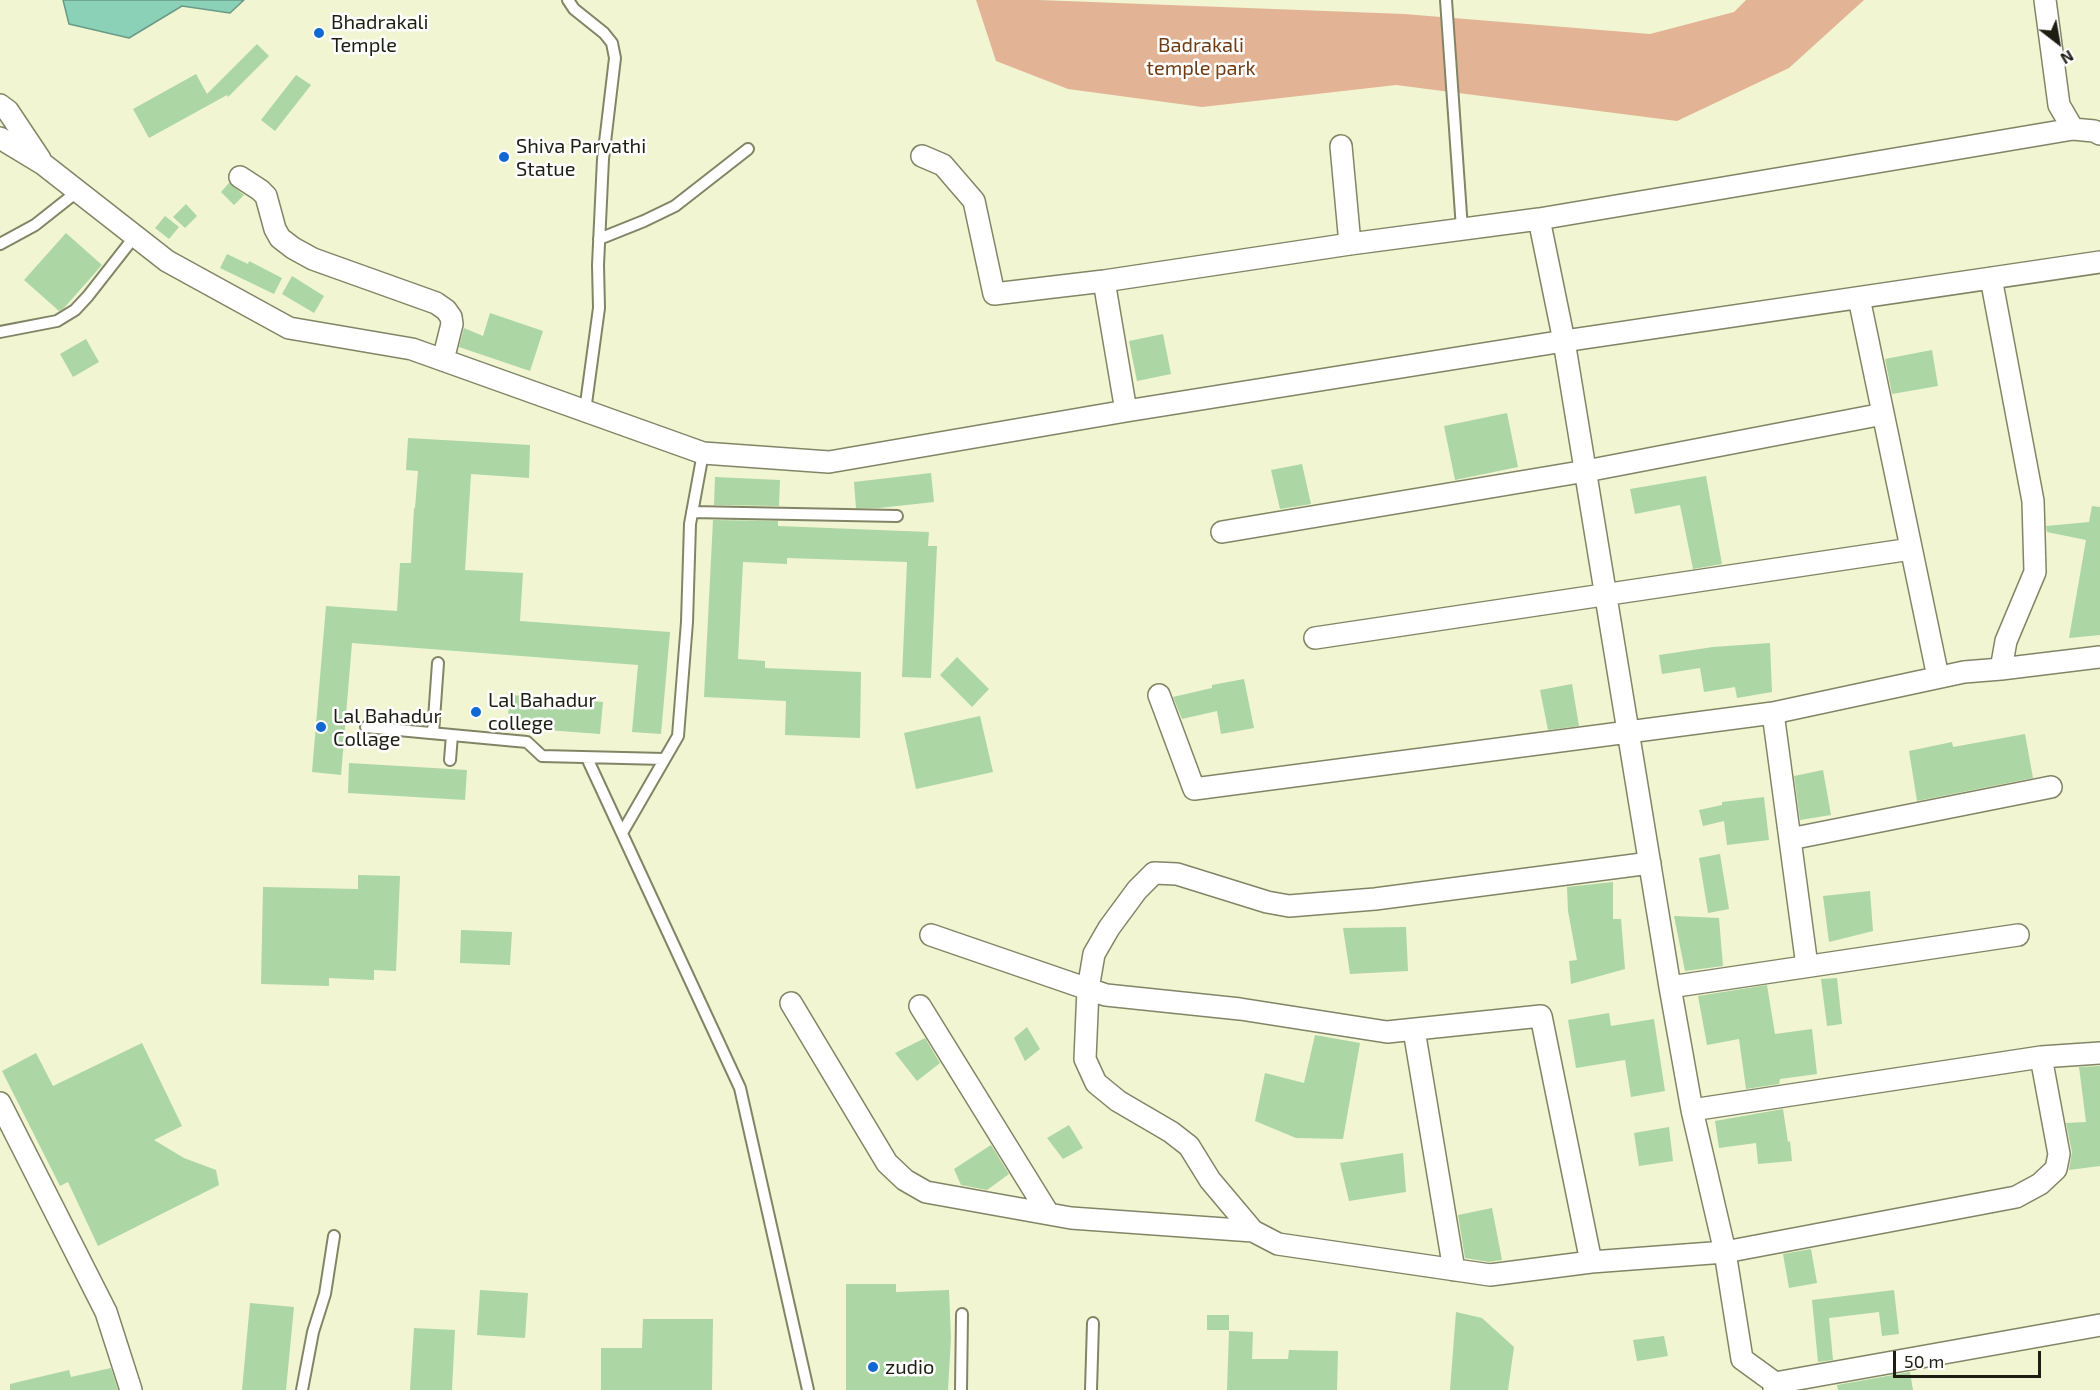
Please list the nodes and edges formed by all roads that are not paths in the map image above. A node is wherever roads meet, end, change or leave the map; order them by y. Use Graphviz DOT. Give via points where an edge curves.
graph roads {
  1 [pos="568,0"];
  2 [pos="1446,0"];
  3 [pos="2045,0"];
  4 [pos="0,105"];
  5 [pos="2073,129"];
  6 [pos="2100,134"];
  7 [pos="0,138"];
  8 [pos="1341,146"];
  9 [pos="748,149"];
  10 [pos="922,156"];
  11 [pos="43,164"];
  12 [pos="240,177"];
  13 [pos="78,191"];
  14 [pos="1539,219"];
  15 [pos="1462,229"];
  16 [pos="135,236"];
  17 [pos="599,239"];
  18 [pos="0,244"];
  19 [pos="1350,244"];
  20 [pos="2100,262"];
  21 [pos="1991,278"];
  22 [pos="1104,281"];
  23 [pos="1859,298"];
  24 [pos="0,332"];
  25 [pos="1564,341"];
  26 [pos="443,360"];
  27 [pos="585,411"];
  28 [pos="1126,411"];
  29 [pos="1883,414"];
  30 [pos="703,453"];
  31 [pos="1586,471"];
  32 [pos="692,512"];
  33 [pos="897,516"];
  34 [pos="1222,532"];
  35 [pos="1911,549"];
  36 [pos="1606,596"];
  37 [pos="1316,638"];
  38 [pos="2100,657"];
  39 [pos="438,663"];
  40 [pos="2001,669"];
  41 [pos="1938,677"];
  42 [pos="1160,695"];
  43 [pos="1773,713"];
  44 [pos="366,727"];
  45 [pos="1628,731"];
  46 [pos="433,733"];
  47 [pos="452,735"];
  48 [pos="587,758"];
  49 [pos="664,759"];
  50 [pos="450,760"];
  51 [pos="2051,787"];
  52 [pos="622,833"];
  53 [pos="1790,839"];
  54 [pos="1650,863"];
  55 [pos="931,935"];
  56 [pos="2018,935"];
  57 [pos="1807,966"];
  58 [pos="1670,987"];
  59 [pos="1088,988"];
  60 [pos="791,1003"];
  61 [pos="920,1006"];
  62 [pos="1414,1030"];
  63 [pos="2100,1053"];
  64 [pos="2041,1057"];
  65 [pos="0,1103"];
  66 [pos="1692,1110"];
  67 [pos="1048,1213"];
  68 [pos="1252,1231"];
  69 [pos="334,1236"];
  70 [pos="1725,1252"];
  71 [pos="1591,1262"];
  72 [pos="1454,1270"];
  73 [pos="962,1314"];
  74 [pos="1093,1323"];
  75 [pos="2100,1325"];
  76 [pos="1774,1386"];
  77 [pos="131,1390"];
  78 [pos="302,1390"];
  79 [pos="807,1390"];
  80 [pos="961,1390"];
  81 [pos="1091,1390"];
  1 -- 17 [label="lane" via="604,33 612,43 615,58 603,159"];
  2 -- 15 [label="lane"];
  3 -- 5 [label="street" via="2058,105"];
  4 -- 11 [label="street"];
  5 -- 6 [label="street"];
  5 -- 14 [label="street"];
  7 -- 11 [label="street"];
  8 -- 19 [label="street"];
  9 -- 17 [label="lane" via="675,206"];
  10 -- 22 [label="street" via="943,165 975,201 994,294"];
  11 -- 13 [label="street"];
  12 -- 26 [label="street" via="266,196 274,229 293,248 446,310 452,324"];
  13 -- 16 [label="street"];
  13 -- 18 [label="lane" via="34,225"];
  14 -- 15 [label="street"];
  14 -- 25 [label="street"];
  15 -- 19 [label="street"];
  16 -- 24 [label="lane" via="75,310 57,321"];
  16 -- 26 [label="street" via="167,261 290,328 412,349"];
  17 -- 27 [label="lane" via="599,308"];
  19 -- 22 [label="street"];
  20 -- 21 [label="street"];
  21 -- 23 [label="street"];
  21 -- 40 [label="street" via="2033,501 2035,572 2013,621"];
  22 -- 28 [label="street"];
  23 -- 25 [label="street"];
  23 -- 29 [label="street"];
  25 -- 28 [label="street"];
  25 -- 31 [label="street"];
  26 -- 27 [label="street"];
  27 -- 30 [label="street"];
  28 -- 30 [label="street" via="830,462"];
  29 -- 31 [label="street"];
  29 -- 35 [label="street"];
  30 -- 32 [label="lane"];
  31 -- 34 [label="street"];
  31 -- 36 [label="street"];
  32 -- 33 [label="lane"];
  32 -- 49 [label="lane" via="678,736"];
  35 -- 36 [label="street"];
  35 -- 41 [label="street"];
  36 -- 37 [label="street"];
  36 -- 45 [label="street"];
  38 -- 40 [label="street"];
  39 -- 46 [label="lane"];
  40 -- 41 [label="street"];
  41 -- 43 [label="street"];
  42 -- 45 [label="street" via="1194,789"];
  43 -- 45 [label="street"];
  43 -- 53 [label="street"];
  44 -- 46 [label="lane"];
  45 -- 54 [label="street"];
  46 -- 47 [label="lane"];
  47 -- 48 [label="lane" via="527,742 542,756"];
  47 -- 50 [label="lane"];
  48 -- 49 [label="lane"];
  48 -- 52 [label="lane"];
  49 -- 52 [label="lane"];
  51 -- 53 [label="street"];
  52 -- 79 [label="lane" via="740,1088"];
  53 -- 57 [label="street"];
  54 -- 58 [label="street"];
  54 -- 59 [label="street" via="1375,899 1288,906 1177,874 1154,873 1137,890 1094,954"];
  55 -- 59 [label="street"];
  56 -- 57 [label="street"];
  57 -- 58 [label="street"];
  58 -- 66 [label="street"];
  59 -- 62 [label="street" via="1106,995 1240,1008 1388,1032"];
  59 -- 68 [label="street" via="1085,1059 1096,1083 1189,1146 1210,1180"];
  60 -- 67 [label="street" via="887,1163 905,1180 926,1192"];
  61 -- 67 [label="street"];
  62 -- 71 [label="street" via="1541,1016"];
  62 -- 72 [label="street"];
  63 -- 64 [label="street"];
  64 -- 66 [label="street"];
  64 -- 70 [label="street" via="2059,1154 2056,1169 2040,1184 2016,1197"];
  65 -- 77 [label="street" via="106,1312"];
  66 -- 70 [label="street"];
  67 -- 68 [label="street"];
  68 -- 72 [label="street" via="1278,1244"];
  69 -- 78 [label="lane"];
  70 -- 71 [label="street"];
  70 -- 76 [label="street" via="1742,1359"];
  71 -- 72 [label="street" via="1490,1275"];
  73 -- 80 [label="lane"];
  74 -- 81 [label="lane"];
  75 -- 76 [label="street"];
}
